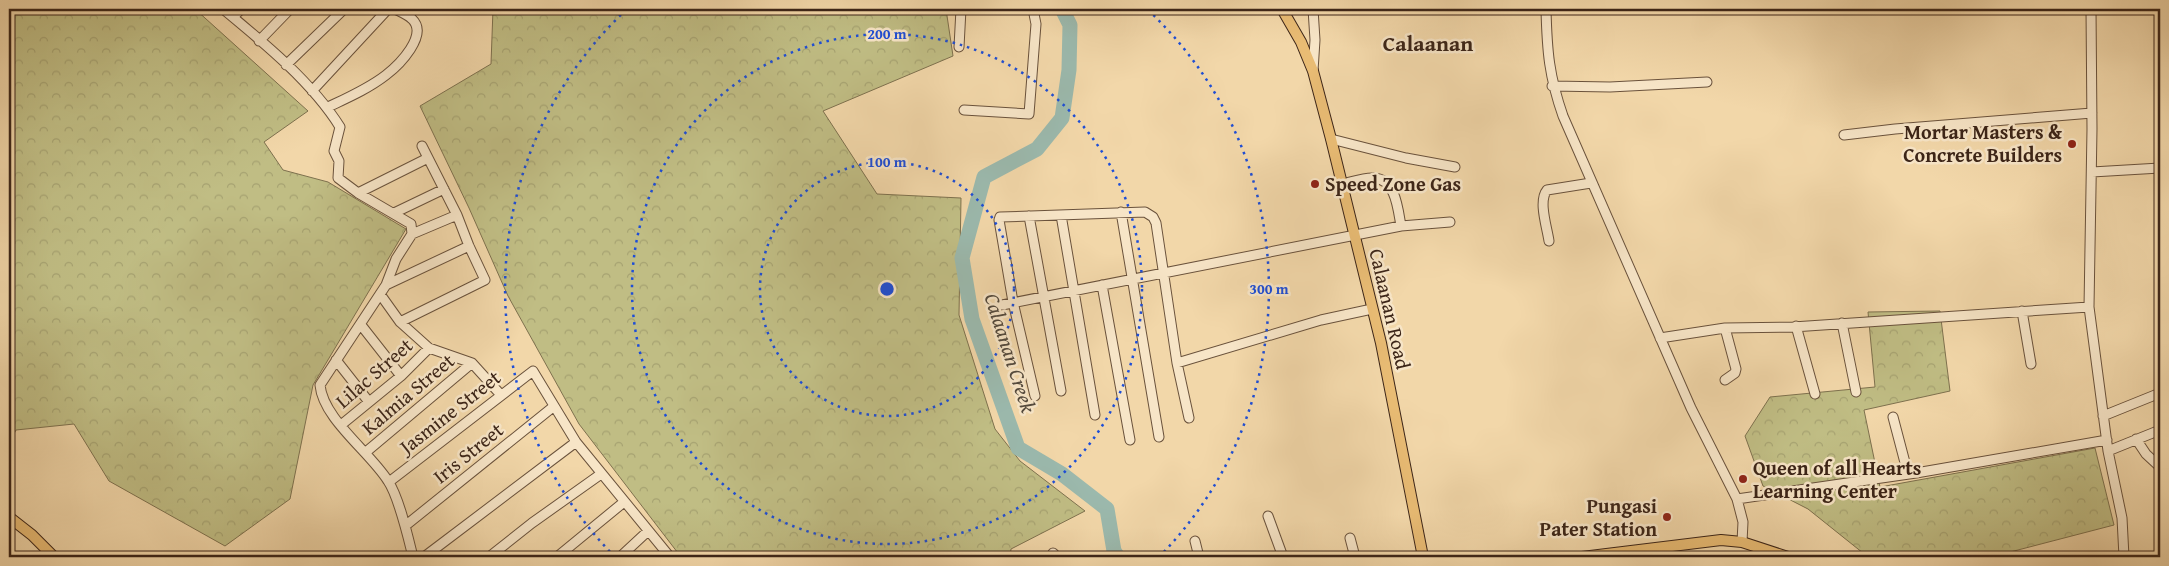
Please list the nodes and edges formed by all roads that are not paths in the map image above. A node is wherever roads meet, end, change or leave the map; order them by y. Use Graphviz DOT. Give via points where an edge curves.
graph roads {
  1 [pos="223,9"];
  2 [pos="241,9"];
  3 [pos="290,9"];
  4 [pos="344,9"];
  5 [pos="388,9"];
  6 [pos="395,9"];
  7 [pos="961,9"];
  8 [pos="1033,9"];
  9 [pos="1282,9"];
  10 [pos="1313,9"];
  11 [pos="1546,9"];
  12 [pos="2091,9"];
  13 [pos="233,17"];
  14 [pos="259,40"];
  15 [pos="959,47"];
  16 [pos="286,65"];
  17 [pos="1313,71"];
  18 [pos="1707,82"];
  19 [pos="1552,86"];
  20 [pos="312,91"];
  21 [pos="328,108"];
  22 [pos="964,110"];
  23 [pos="2092,113"];
  24 [pos="1844,135"];
  25 [pos="1331,139"];
  26 [pos="422,146"];
  27 [pos="428,158"];
  28 [pos="1455,167"];
  29 [pos="2160,168"];
  30 [pos="2092,172"];
  31 [pos="1342,184"];
  32 [pos="1591,184"];
  33 [pos="444,189"];
  34 [pos="358,193"];
  35 [pos="1121,212"];
  36 [pos="394,213"];
  37 [pos="457,214"];
  38 [pos="1061,215"];
  39 [pos="1029,216"];
  40 [pos="1450,222"];
  41 [pos="1402,226"];
  42 [pos="412,234"];
  43 [pos="1354,235"];
  44 [pos="1549,241"];
  45 [pos="469,246"];
  46 [pos="1164,272"];
  47 [pos="1133,279"];
  48 [pos="386,284"];
  49 [pos="1102,285"];
  50 [pos="1073,290"];
  51 [pos="380,294"];
  52 [pos="1043,296"];
  53 [pos="1013,302"];
  54 [pos="1002,305"];
  55 [pos="2089,307"];
  56 [pos="1372,309"];
  57 [pos="2022,311"];
  58 [pos="400,322"];
  59 [pos="1842,323"];
  60 [pos="361,324"];
  61 [pos="1796,326"];
  62 [pos="1725,328"];
  63 [pos="1660,338"];
  64 [pos="429,348"];
  65 [pos="336,360"];
  66 [pos="472,363"];
  67 [pos="1177,363"];
  68 [pos="2031,364"];
  69 [pos="401,376"];
  70 [pos="1725,380"];
  71 [pos="1061,391"];
  72 [pos="1856,392"];
  73 [pos="2160,393"];
  74 [pos="1815,394"];
  75 [pos="501,395"];
  76 [pos="1035,396"];
  77 [pos="369,402"];
  78 [pos="553,407"];
  79 [pos="1095,415"];
  80 [pos="2103,416"];
  81 [pos="1893,417"];
  82 [pos="1189,418"];
  83 [pos="341,425"];
  84 [pos="2160,430"];
  85 [pos="1159,438"];
  86 [pos="2136,439"];
  87 [pos="1130,440"];
  88 [pos="2106,440"];
  89 [pos="576,442"];
  90 [pos="366,452"];
  91 [pos="2108,452"];
  92 [pos="2160,467"];
  93 [pos="601,474"];
  94 [pos="1908,474"];
  95 [pos="389,482"];
  96 [pos="1737,499"];
  97 [pos="624,502"];
  98 [pos="1268,516"];
  99 [pos="9,517"];
  100 [pos="405,526"];
  101 [pos="648,531"];
  102 [pos="1350,538"];
  103 [pos="1195,541"];
  104 [pos="1742,542"];
  105 [pos="54,557"];
  106 [pos="413,557"];
  107 [pos="424,557"];
  108 [pos="489,557"];
  109 [pos="557,557"];
  110 [pos="620,557"];
  111 [pos="670,557"];
  112 [pos="1199,557"];
  113 [pos="1283,557"];
  114 [pos="1355,557"];
  115 [pos="1423,557"];
  116 [pos="1582,557"];
  117 [pos="1788,557"];
  118 [pos="2124,557"];
  1 -- 13 [label="street"];
  2 -- 13 [label="street"];
  3 -- 14 [label="street"];
  4 -- 16 [label="street"];
  5 -- 20 [label="street"];
  6 -- 21 [label="street" via="412,18 415,24 418,37 412,48 387,75"];
  7 -- 15 [label="street"];
  8 -- 22 [label="street" via="1036,24 1029,114"];
  9 -- 17 [label="main road, Calaanan Road"];
  10 -- 17 [label="street"];
  11 -- 19 [label="street"];
  12 -- 23 [label="street"];
  13 -- 14 [label="street"];
  14 -- 16 [label="street"];
  16 -- 20 [label="street"];
  17 -- 25 [label="main road, Calaanan Road"];
  18 -- 19 [label="street"];
  19 -- 32 [label="street"];
  20 -- 21 [label="street"];
  21 -- 34 [label="street" via="340,126 334,151 339,161 338,178"];
  23 -- 24 [label="street"];
  23 -- 30 [label="street"];
  25 -- 28 [label="street"];
  25 -- 31 [label="main road, Calaanan Road"];
  26 -- 27 [label="street"];
  27 -- 33 [label="street"];
  27 -- 34 [label="street"];
  29 -- 30 [label="street"];
  30 -- 55 [label="street"];
  31 -- 41 [label="street" via="1373,178 1382,181 1394,192"];
  31 -- 43 [label="main road, Calaanan Road"];
  32 -- 44 [label="street" via="1547,190 1544,202"];
  32 -- 63 [label="street"];
  33 -- 36 [label="street"];
  33 -- 37 [label="street"];
  34 -- 36 [label="street"];
  35 -- 38 [label="street"];
  35 -- 46 [label="street" via="1145,212 1155,220"];
  35 -- 47 [label="street"];
  36 -- 42 [label="street" via="411,224"];
  37 -- 42 [label="street"];
  37 -- 45 [label="street"];
  38 -- 39 [label="street"];
  38 -- 50 [label="street"];
  39 -- 52 [label="street"];
  39 -- 53 [label="street" via="1003,216 999,220"];
  40 -- 41 [label="street"];
  41 -- 43 [label="street"];
  42 -- 48 [label="street" via="396,258"];
  43 -- 46 [label="street"];
  43 -- 56 [label="main road, Calaanan Road"];
  45 -- 48 [label="street"];
  45 -- 58 [label="street" via="486,280"];
  46 -- 47 [label="street"];
  46 -- 67 [label="street"];
  47 -- 49 [label="street"];
  47 -- 85 [label="street"];
  48 -- 51 [label="street"];
  49 -- 50 [label="street"];
  49 -- 87 [label="street"];
  50 -- 52 [label="street"];
  50 -- 79 [label="street"];
  51 -- 58 [label="street"];
  51 -- 60 [label="street"];
  52 -- 53 [label="street"];
  52 -- 71 [label="street"];
  53 -- 54 [label="street"];
  53 -- 76 [label="street"];
  55 -- 57 [label="street"];
  55 -- 80 [label="street"];
  56 -- 67 [label="street" via="1321,320"];
  56 -- 115 [label="main road, Calaanan Road"];
  57 -- 59 [label="street"];
  57 -- 68 [label="street"];
  58 -- 64 [label="street"];
  59 -- 61 [label="street"];
  59 -- 72 [label="street"];
  60 -- 65 [label="street"];
  60 -- 69 [label="street"];
  61 -- 62 [label="street"];
  61 -- 74 [label="street"];
  62 -- 63 [label="street"];
  62 -- 70 [label="street" via="1736,369"];
  63 -- 96 [label="street"];
  64 -- 66 [label="street"];
  64 -- 69 [label="street, Lilac Street"];
  65 -- 77 [label="street"];
  65 -- 83 [label="street" via="320,385 324,401"];
  66 -- 75 [label="street"];
  66 -- 90 [label="street, Kalmia Street"];
  67 -- 82 [label="street"];
  69 -- 77 [label="street, Lilac Street"];
  73 -- 80 [label="street"];
  75 -- 78 [label="street, Jasmine Street" via="533,372"];
  75 -- 95 [label="street, Jasmine Street"];
  77 -- 83 [label="street, Lilac Street"];
  78 -- 89 [label="street"];
  78 -- 100 [label="street, Iris Street"];
  80 -- 88 [label="street"];
  81 -- 94 [label="street"];
  83 -- 90 [label="street"];
  84 -- 86 [label="street"];
  86 -- 91 [label="street"];
  86 -- 92 [label="street"];
  88 -- 91 [label="street"];
  88 -- 94 [label="street"];
  89 -- 93 [label="street"];
  89 -- 107 [label="street"];
  90 -- 95 [label="street"];
  91 -- 118 [label="street" via="2122,518"];
  93 -- 97 [label="street"];
  93 -- 108 [label="street"];
  94 -- 96 [label="street"];
  95 -- 100 [label="street"];
  96 -- 104 [label="street" via="1743,522"];
  97 -- 101 [label="street"];
  97 -- 109 [label="street"];
  98 -- 113 [label="street"];
  99 -- 105 [label="main road"];
  100 -- 106 [label="street"];
  101 -- 110 [label="street"];
  101 -- 111 [label="street"];
  102 -- 114 [label="street"];
  103 -- 112 [label="street"];
  104 -- 116 [label="main road" via="1708,541"];
  104 -- 117 [label="main road"];
}
